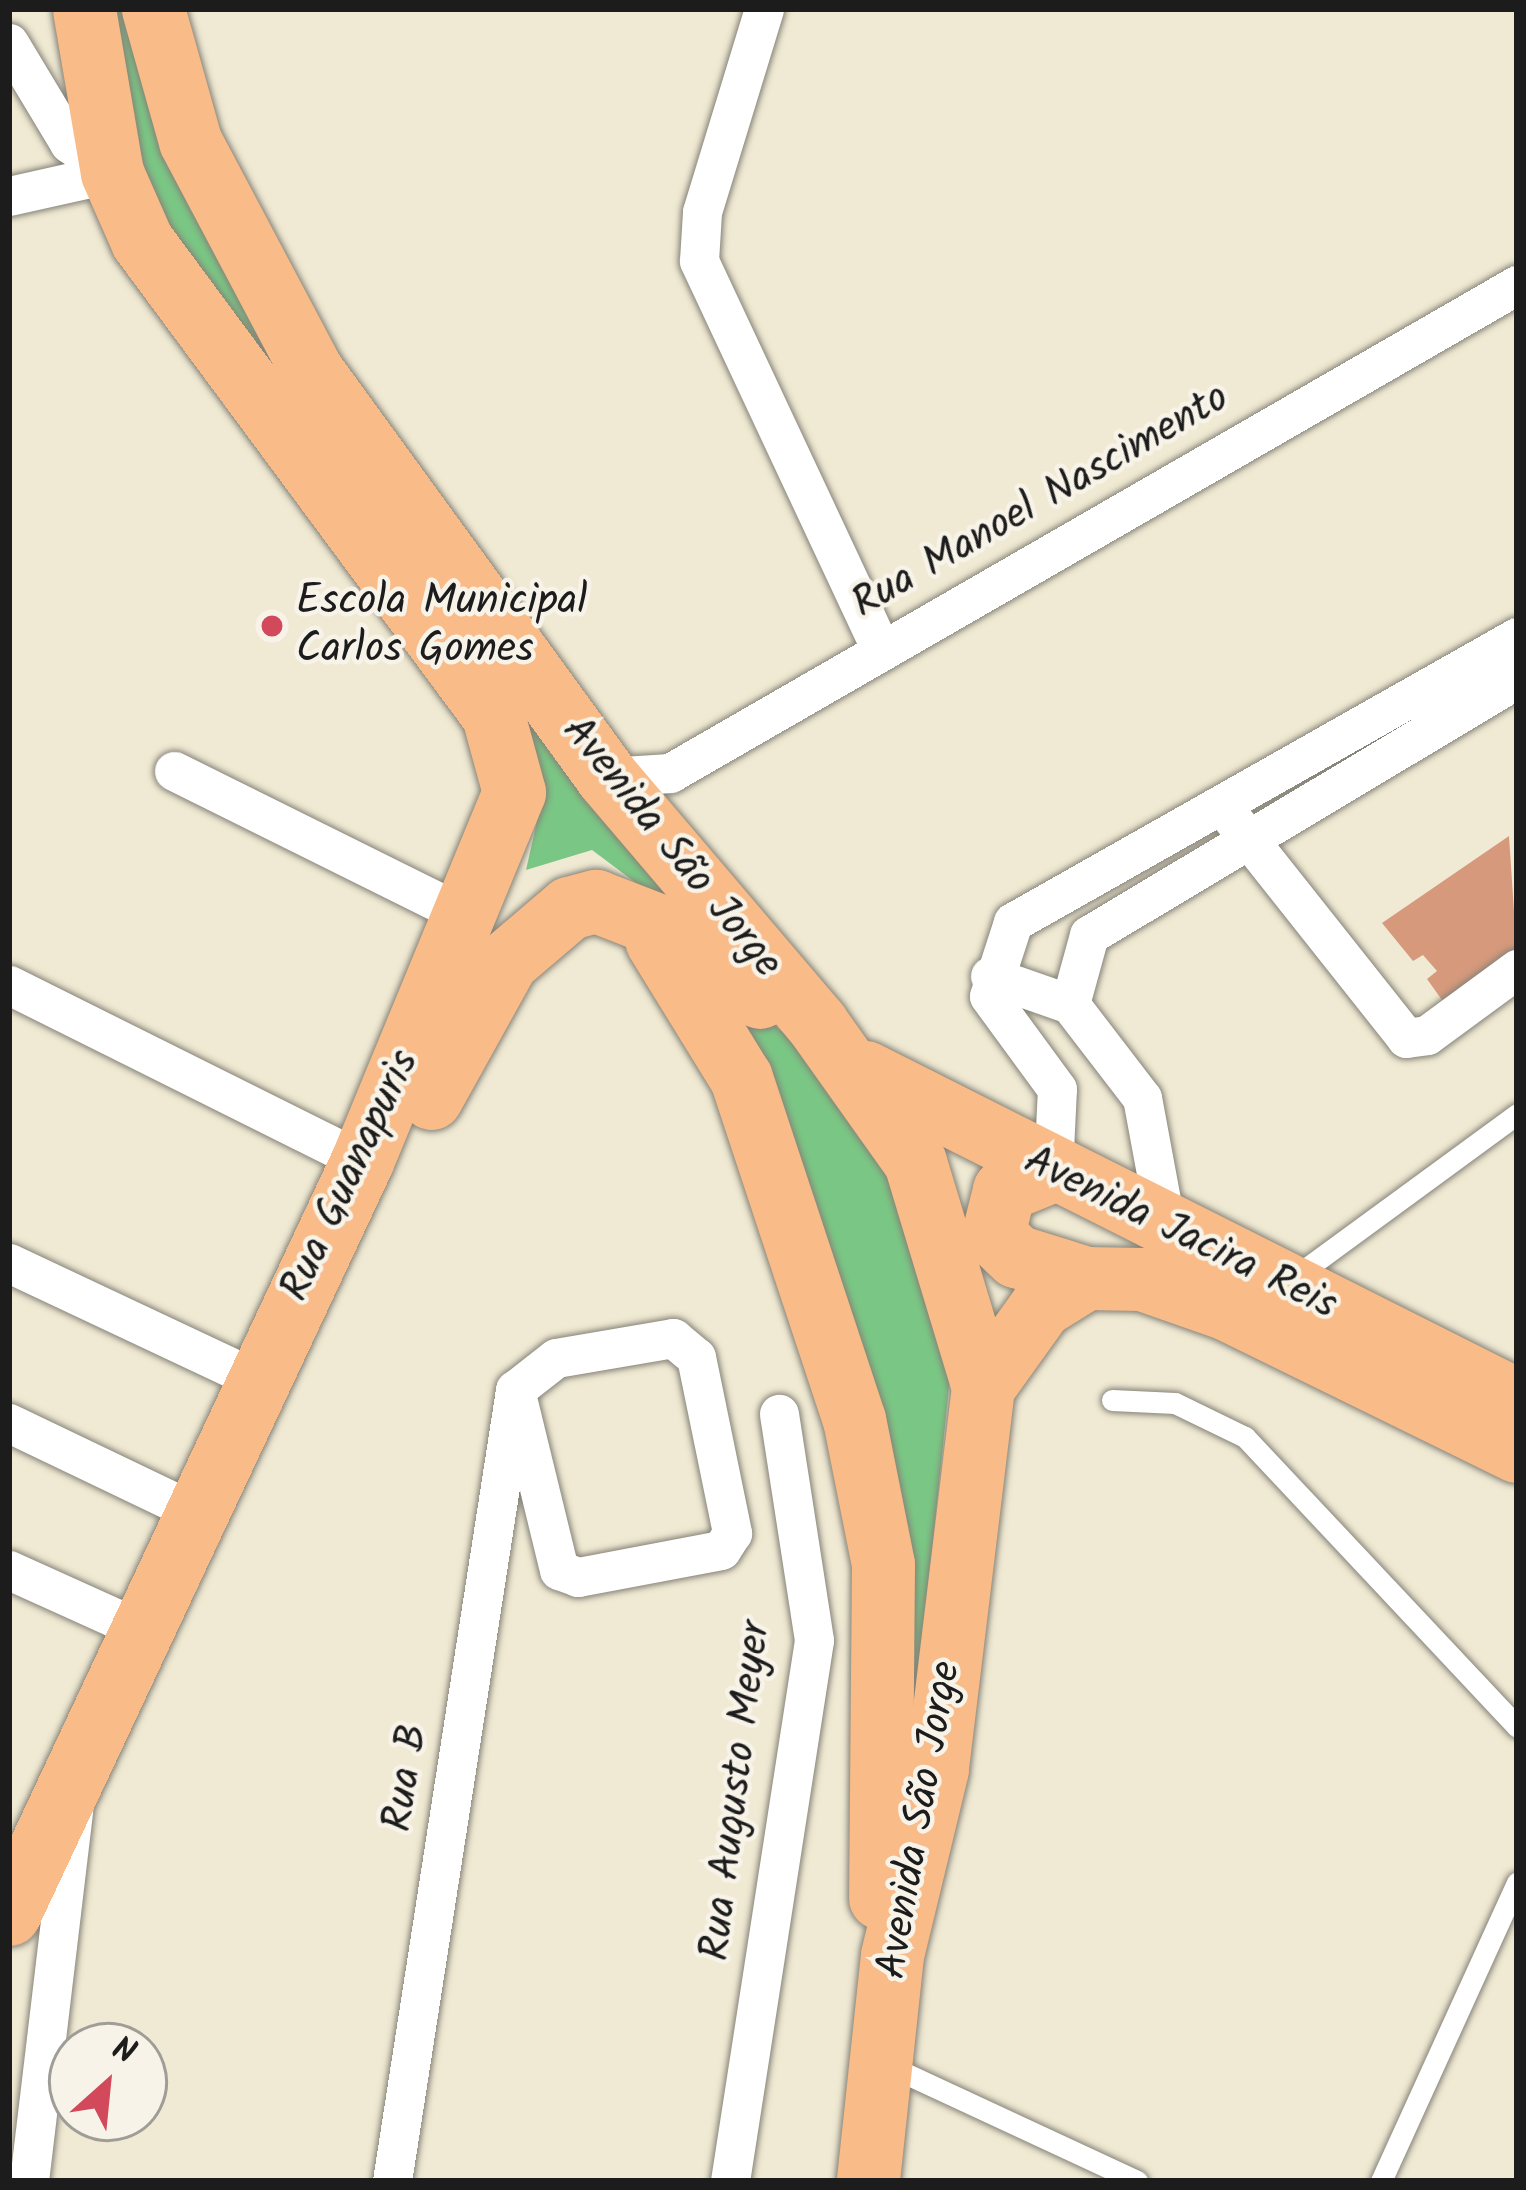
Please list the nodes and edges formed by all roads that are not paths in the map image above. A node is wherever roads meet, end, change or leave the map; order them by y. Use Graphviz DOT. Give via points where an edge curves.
graph roads {
  1 [pos="84,9"];
  2 [pos="153,9"];
  3 [pos="764,9"];
  4 [pos="9,43"];
  5 [pos="112,173"];
  6 [pos="9,196"];
  7 [pos="1517,285"];
  8 [pos="1517,637"];
  9 [pos="881,649"];
  10 [pos="1517,679"];
  11 [pos="493,715"];
  12 [pos="174,771"];
  13 [pos="608,777"];
  14 [pos="1221,802"];
  15 [pos="1245,837"];
  16 [pos="625,910"];
  17 [pos="467,917"];
  18 [pos="1517,969"];
  19 [pos="990,976"];
  20 [pos="9,985"];
  21 [pos="1070,1004"];
  22 [pos="846,1060"];
  23 [pos="1517,1114"];
  24 [pos="362,1161"];
  25 [pos="1053,1170"];
  26 [pos="1166,1227"];
  27 [pos="9,1263"];
  28 [pos="1086,1278"];
  29 [pos="1283,1286"];
  30 [pos="256,1379"];
  31 [pos="983,1388"];
  32 [pos="515,1390"];
  33 [pos="1112,1400"];
  34 [pos="1517,1400"];
  35 [pos="779,1414"];
  36 [pos="9,1423"];
  37 [pos="1517,1451"];
  38 [pos="195,1512"];
  39 [pos="9,1570"];
  40 [pos="144,1631"];
  41 [pos="1517,1726"];
  42 [pos="77,1778"];
  43 [pos="27,1833"];
  44 [pos="1517,1882"];
  45 [pos="9,1914"];
  46 [pos="879,2062"];
  47 [pos="29,2181"];
  48 [pos="392,2181"];
  49 [pos="730,2181"];
  50 [pos="868,2181"];
  51 [pos="1137,2181"];
  52 [pos="1382,2181"];
  1 -- 5 [label="main road, Avenida São Jorge"];
  2 -- 13 [label="main road, Avenida São Jorge" via="190,141 242,256 311,370"];
  3 -- 9 [label="street" via="702,212 699,261"];
  4 -- 5 [label="street" via="59,131"];
  5 -- 6 [label="street"];
  5 -- 11 [label="main road, Avenida São Jorge" via="182,306"];
  7 -- 9 [label="street, Rua Manoel Nascimento"];
  8 -- 14 [label="street"];
  9 -- 13 [label="street, Rua Manoel Nascimento" via="670,773"];
  10 -- 15 [label="street"];
  11 -- 17 [label="main road, Rua Guanapuris" via="514,792"];
  12 -- 17 [label="street"];
  13 -- 22 [label="main road, Avenida São Jorge"];
  14 -- 15 [label="street"];
  14 -- 19 [label="street" via="1012,922"];
  15 -- 18 [label="street" via="1406,1038 1427,1035"];
  15 -- 21 [label="street" via="1089,935"];
  16 -- 22 [label="main road, Avenida São Jorge" via="673,931"];
  16 -- 40 [label="main road, Rua Guanapuris" via="569,908 507,962 215,1521"];
  16 -- 46 [label="main road" via="680,963 741,1078 854,1419 884,1564"];
  17 -- 24 [label="main road, Rua Guanapuris"];
  19 -- 21 [label="street"];
  19 -- 25 [label="street" via="998,1013 1057,1089"];
  20 -- 24 [label="street"];
  21 -- 26 [label="street" via="1142,1098"];
  22 -- 25 [label="main road, Avenida Jacira Reis"];
  22 -- 31 [label="main road, Avenida São Jorge" via="915,1162"];
  23 -- 29 [label="lane"];
  24 -- 30 [label="main road, Rua Guanapuris"];
  25 -- 26 [label="main road, Avenida Jacira Reis"];
  25 -- 28 [label="main road" via="1004,1190 993,1234 1016,1256"];
  26 -- 29 [label="main road, Avenida Jacira Reis"];
  27 -- 30 [label="street"];
  28 -- 31 [label="main road, Avenida Jacira Reis" via="1018,1328"];
  28 -- 37 [label="main road, Avenida Jacira Reis" via="1182,1289"];
  29 -- 34 [label="main road, Avenida Jacira Reis"];
  30 -- 38 [label="main road, Rua Guanapuris"];
  31 -- 46 [label="main road, Avenida São Jorge" via="937,1769"];
  32 -- 32 [label="street" via="556,1358 673,1338 696,1358 732,1533 721,1550 578,1577 559,1570"];
  32 -- 48 [label="street, Rua B"];
  33 -- 41 [label="lane" via="1175,1403 1245,1437"];
  35 -- 49 [label="street, Rua Augusto Meyer" via="814,1640"];
  36 -- 38 [label="street"];
  38 -- 40 [label="main road, Rua Guanapuris"];
  39 -- 40 [label="street"];
  40 -- 42 [label="main road, Rua Guanapuris"];
  42 -- 43 [label="main road, Rua Guanapuris"];
  42 -- 47 [label="street"];
  43 -- 45 [label="main road, Rua Guanapuris"];
  44 -- 52 [label="lane"];
  46 -- 50 [label="main road, Avenida São Jorge"];
  46 -- 51 [label="lane"];
}
